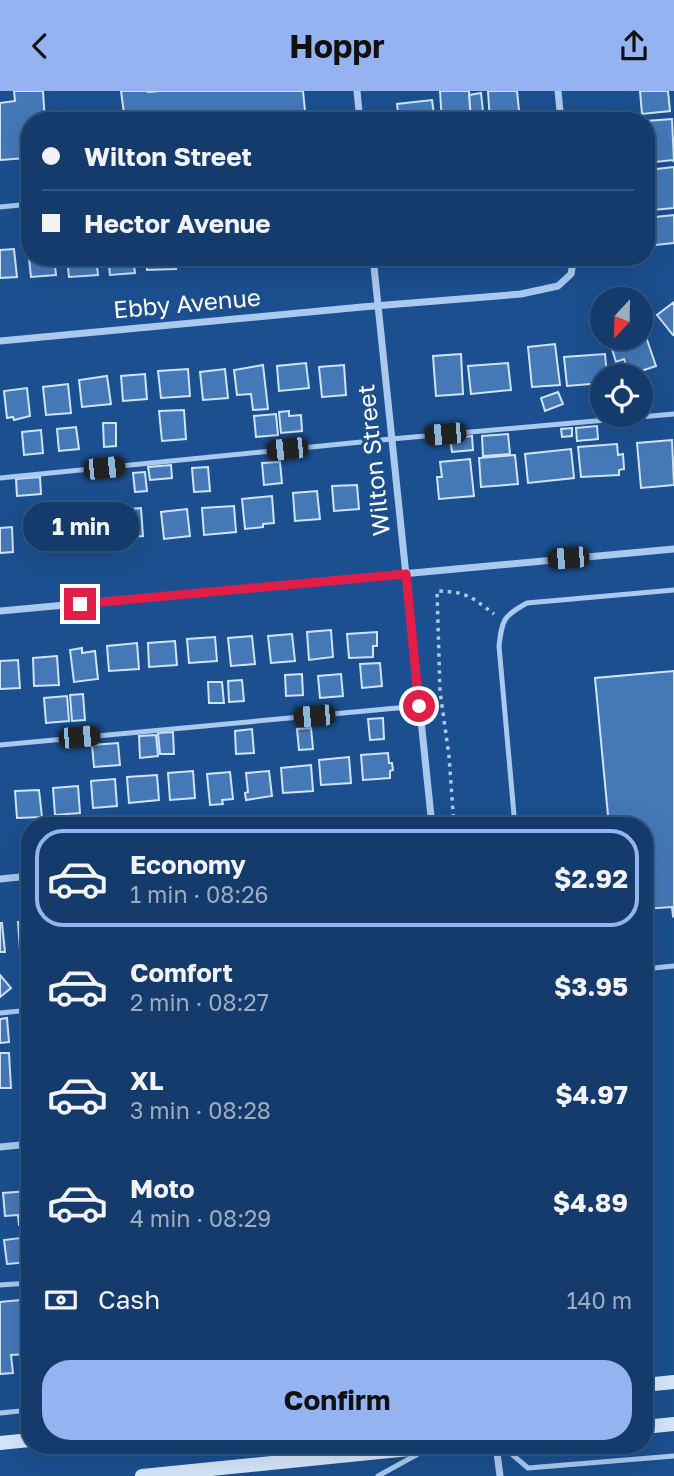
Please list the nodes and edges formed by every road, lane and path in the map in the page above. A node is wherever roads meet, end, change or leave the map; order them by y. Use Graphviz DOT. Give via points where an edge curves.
graph roads {
  1 [pos="357,91"];
  2 [pos="558,91"];
  3 [pos="359,112"];
  4 [pos="560,112"];
  5 [pos="21,205"];
  6 [pos="0,207"];
  7 [pos="374,266"];
  8 [pos="572,266"];
  9 [pos="377,306"];
  10 [pos="0,341"];
  11 [pos="674,414"];
  12 [pos="391,439"];
  13 [pos="0,478"];
  14 [pos="674,548"];
  15 [pos="406,574"];
  16 [pos="674,590"];
  17 [pos="0,611"];
  18 [pos="504,621"];
  19 [pos="419,706"];
  20 [pos="0,745"];
  21 [pos="431,817"];
  22 [pos="453,817"];
  23 [pos="514,817"];
  24 [pos="21,877"];
  25 [pos="0,879"];
  26 [pos="674,966"];
  27 [pos="653,968"];
  28 [pos="21,1011"];
  29 [pos="0,1013"];
  30 [pos="21,1145"];
  31 [pos="0,1147"];
  32 [pos="21,1284"];
  33 [pos="0,1285"];
  34 [pos="674,1377"];
  35 [pos="674,1382"];
  36 [pos="653,1383"];
  37 [pos="653,1384"];
  38 [pos="21,1411"];
  39 [pos="0,1413"];
  40 [pos="674,1425"];
  41 [pos="653,1426"];
  42 [pos="21,1441"];
  43 [pos="0,1443"];
  44 [pos="368,1454"];
  45 [pos="418,1454"];
  46 [pos="499,1454"];
  47 [pos="510,1454"];
  48 [pos="674,1456"];
  49 [pos="142,1476"];
  50 [pos="378,1476"];
  51 [pos="500,1476"];
  1 -- 3 [label="street"];
  2 -- 4 [label="street"];
  5 -- 6 [label="lane"];
  7 -- 9 [label="street, Wilton Street"];
  8 -- 9 [label="street, Ebby Avenue" via="558,286 521,294"];
  9 -- 10 [label="street, Ebby Avenue"];
  9 -- 12 [label="street, Wilton Street"];
  11 -- 12 [label="lane"];
  12 -- 13 [label="lane"];
  12 -- 15 [label="street, Wilton Street"];
  14 -- 15 [label="street"];
  15 -- 17 [label="street"];
  15 -- 19 [label="street, Wilton Street"];
  16 -- 18 [label="lane" via="527,603"];
  18 -- 22 [label="path" via="472,597 437,591 440,691"];
  18 -- 23 [label="lane" via="499,646"];
  19 -- 20 [label="lane"];
  19 -- 21 [label="street, Wilton Street"];
  24 -- 25 [label="street"];
  26 -- 27 [label="lane"];
  28 -- 29 [label="lane"];
  30 -- 31 [label="street"];
  32 -- 33 [label="lane"];
  34 -- 36 [label="lane"];
  35 -- 37 [label="main road"];
  38 -- 39 [label="lane"];
  40 -- 41 [label="main road"];
  42 -- 43 [label="main road"];
  44 -- 49 [label="main road"];
  45 -- 50 [label="lane"];
  46 -- 51 [label="street"];
  47 -- 48 [label="lane" via="528,1468"];
}
